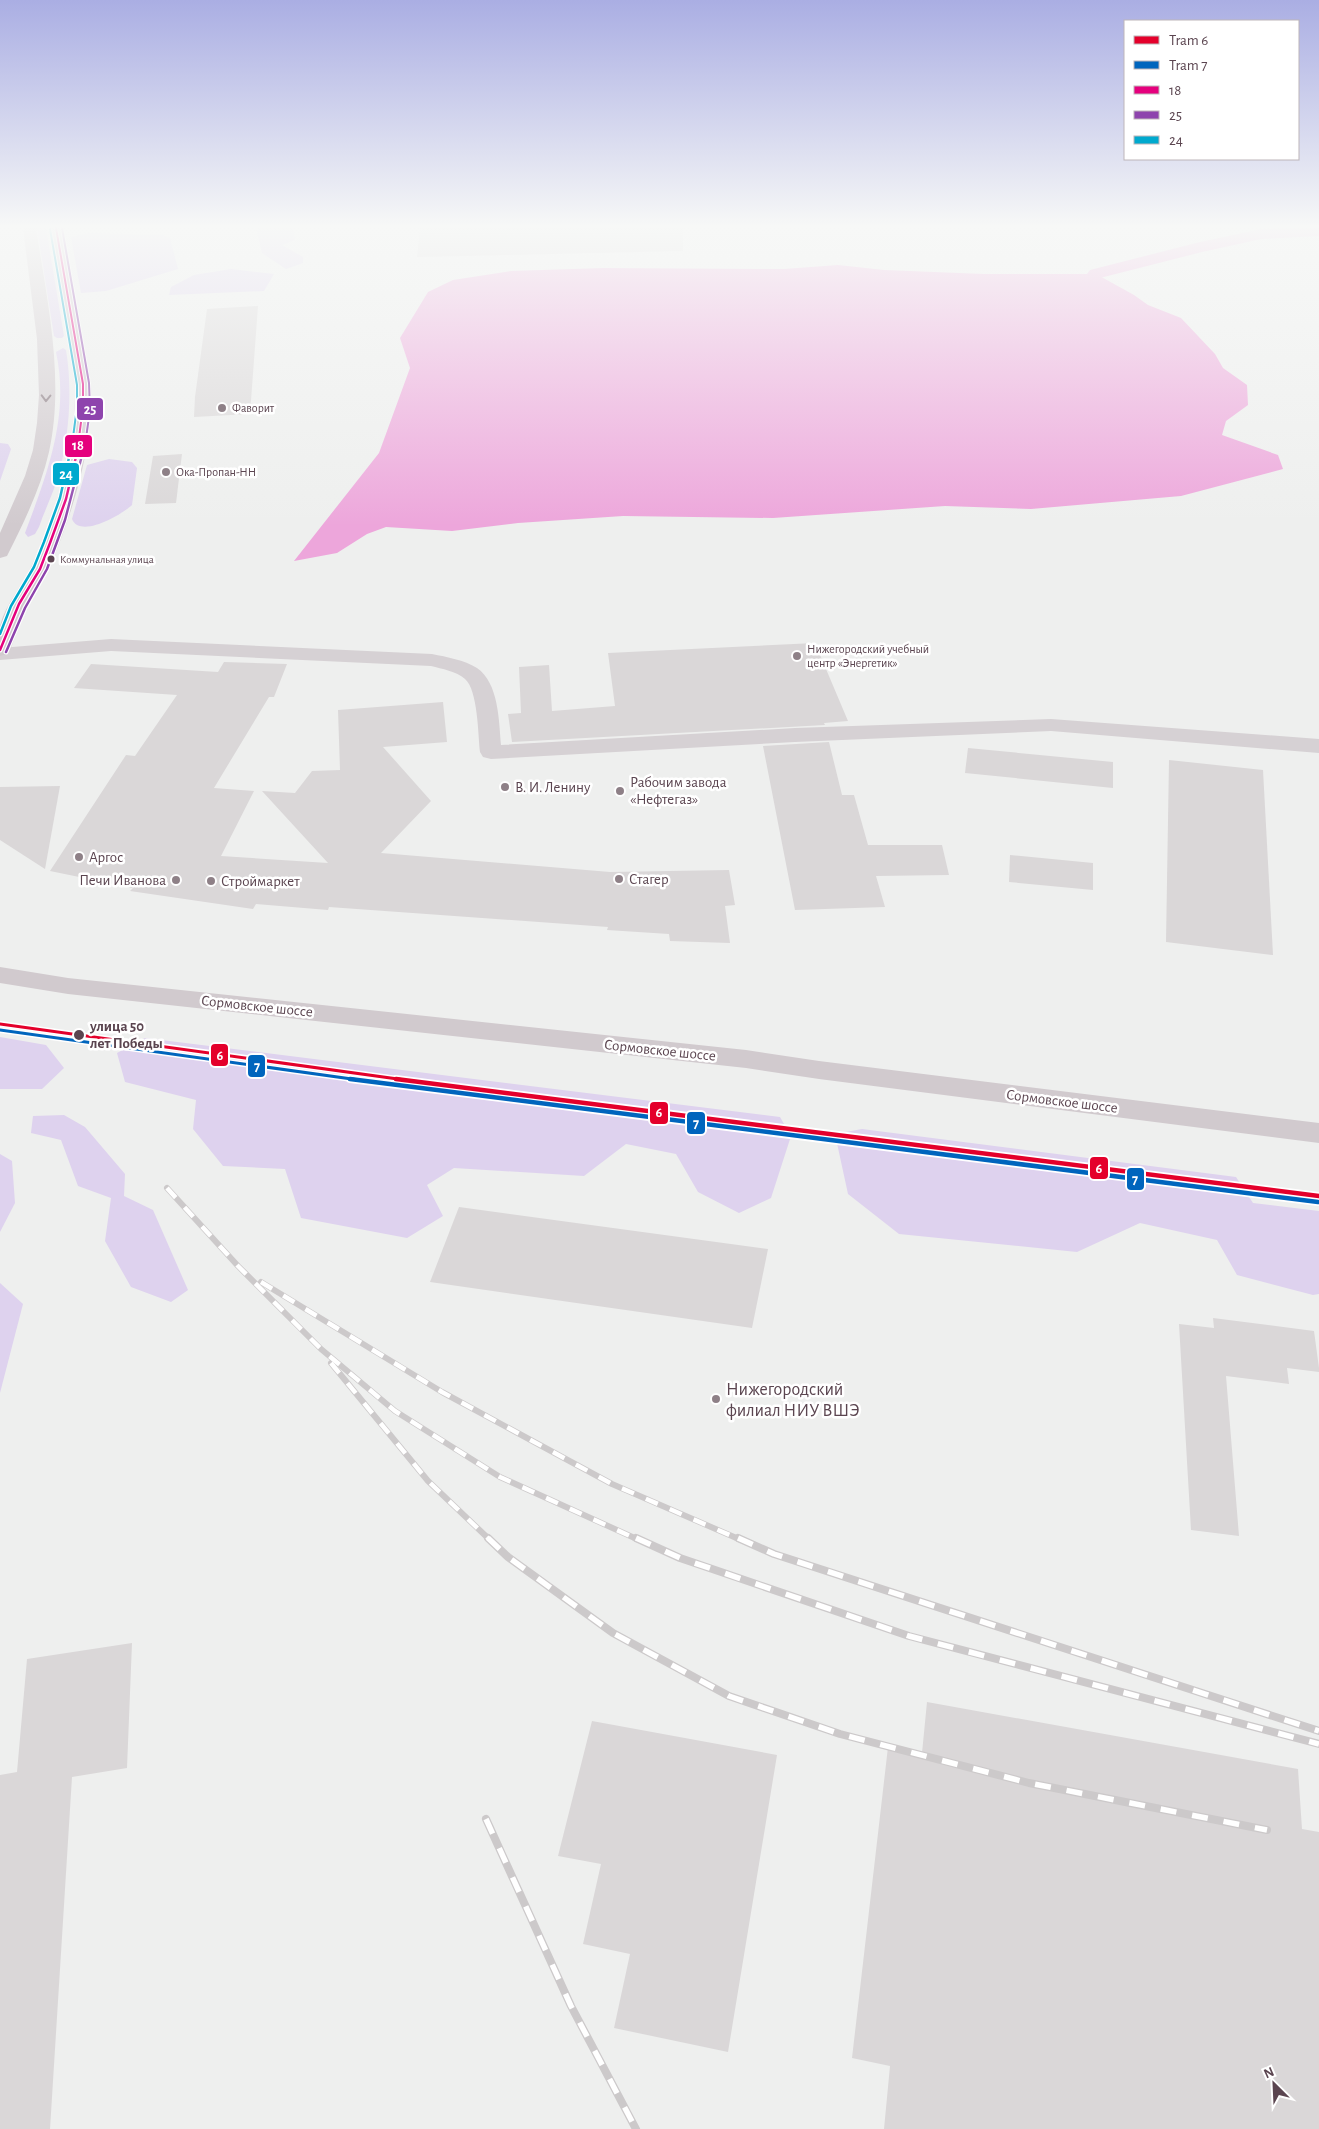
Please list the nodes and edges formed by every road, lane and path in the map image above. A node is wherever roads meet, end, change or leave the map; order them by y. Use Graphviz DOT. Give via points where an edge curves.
graph roads {
  1 [pos="42,327"];
  2 [pos="73,327"];
  3 [pos="76,343"];
  4 [pos="44,346"];
  5 [pos="0,552"];
  6 [pos="0,650"];
  7 [pos="0,654"];
  8 [pos="1319,746"];
  9 [pos="0,975"];
  10 [pos="1319,1134"];
  1 -- 4 [label="main road"];
  2 -- 3 [label="main road"];
  3 -- 4 [label="main road"];
  3 -- 6 [label="main road" via="84,409 77,455 50,544"];
  4 -- 5 [label="main road, one-way" via="47,398 40,452"];
  7 -- 8 [label="street" via="111,645 432,660 474,675 482,687 492,752 1051,724"];
  9 -- 10 [label="main road, Сормовское шоссе" via="78,987 746,1059"];
}
